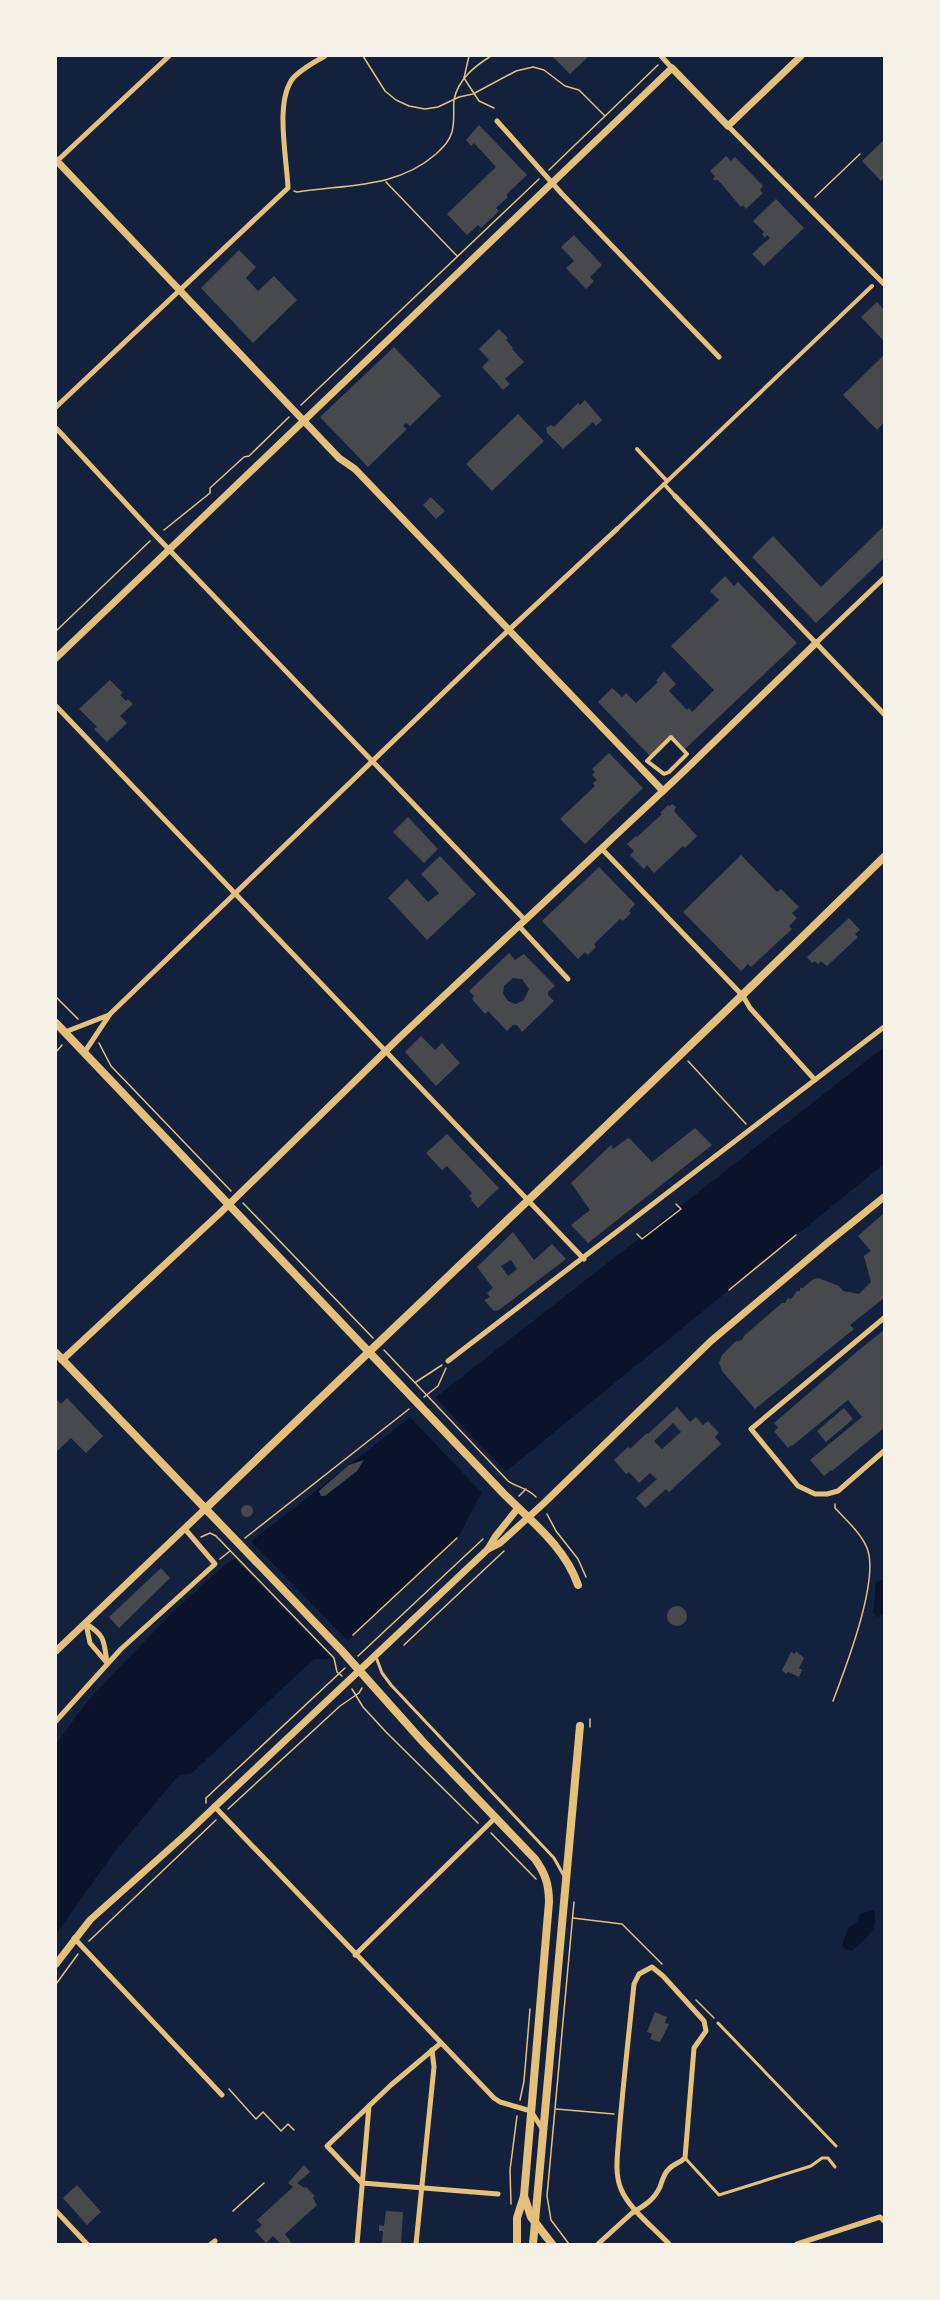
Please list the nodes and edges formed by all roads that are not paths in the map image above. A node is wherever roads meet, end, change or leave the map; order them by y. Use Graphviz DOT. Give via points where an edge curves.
graph roads {
  1 [pos="169,56"];
  2 [pos="325,56"];
  3 [pos="661,56"];
  4 [pos="801,56"];
  5 [pos="672,68"];
  6 [pos="497,121"];
  7 [pos="728,126"];
  8 [pos="56,161"];
  9 [pos="552,182"];
  10 [pos="885,284"];
  11 [pos="872,286"];
  12 [pos="180,290"];
  13 [pos="718,357"];
  14 [pos="56,407"];
  15 [pos="304,419"];
  16 [pos="56,428"];
  17 [pos="637,449"];
  18 [pos="666,483"];
  19 [pos="675,496"];
  20 [pos="617,529"];
  21 [pos="169,549"];
  22 [pos="885,578"];
  23 [pos="508,631"];
  24 [pos="816,643"];
  25 [pos="56,657"];
  26 [pos="56,706"];
  27 [pos="885,714"];
  28 [pos="684,750"];
  29 [pos="373,762"];
  30 [pos="663,791"];
  31 [pos="601,848"];
  32 [pos="885,857"];
  33 [pos="235,893"];
  34 [pos="524,919"];
  35 [pos="518,925"];
  36 [pos="568,979"];
  37 [pos="743,996"];
  38 [pos="110,1014"];
  39 [pos="56,1023"];
  40 [pos="885,1028"];
  41 [pos="64,1032"];
  42 [pos="385,1051"];
  43 [pos="84,1053"];
  44 [pos="815,1080"];
  45 [pos="885,1197"];
  46 [pos="528,1200"];
  47 [pos="229,1203"];
  48 [pos="584,1259"];
  49 [pos="885,1318"];
  50 [pos="369,1351"];
  51 [pos="56,1353"];
  52 [pos="448,1361"];
  53 [pos="59,1363"];
  54 [pos="885,1451"];
  55 [pos="518,1508"];
  56 [pos="205,1509"];
  57 [pos="527,1518"];
  58 [pos="185,1529"];
  59 [pos="488,1549"];
  60 [pos="578,1585"];
  61 [pos="86,1624"];
  62 [pos="56,1649"];
  63 [pos="376,1654"];
  64 [pos="107,1663"];
  65 [pos="358,1671"];
  66 [pos="56,1721"];
  67 [pos="580,1726"];
  68 [pos="214,1806"];
  69 [pos="495,1818"];
  70 [pos="565,1878"];
  71 [pos="74,1938"];
  72 [pos="355,1955"];
  73 [pos="56,1964"];
  74 [pos="718,2023"];
  75 [pos="441,2043"];
  76 [pos="432,2050"];
  77 [pos="222,2095"];
  78 [pos="369,2105"];
  79 [pos="531,2111"];
  80 [pos="543,2131"];
  81 [pos="836,2146"];
  82 [pos="685,2158"];
  83 [pos="835,2167"];
  84 [pos="362,2183"];
  85 [pos="422,2188"];
  86 [pos="498,2194"];
  87 [pos="524,2196"];
  88 [pos="636,2210"];
  89 [pos="56,2211"];
  90 [pos="885,2221"];
  91 [pos="536,2224"];
  92 [pos="87,2244"];
  93 [pos="357,2244"];
  94 [pos="417,2244"];
  95 [pos="517,2244"];
  96 [pos="533,2244"];
  97 [pos="552,2244"];
  98 [pos="598,2244"];
  99 [pos="669,2244"];
  100 [pos="797,2244"];
  1 -- 8 [label="street"];
  2 -- 12 [label="street" via="300,72 286,92 288,188"];
  3 -- 5 [label="street"];
  4 -- 7 [label="street"];
  5 -- 7 [label="street"];
  5 -- 9 [label="street"];
  6 -- 9 [label="street"];
  7 -- 10 [label="street"];
  8 -- 12 [label="street"];
  9 -- 13 [label="street"];
  9 -- 15 [label="street"];
  11 -- 18 [label="street"];
  12 -- 14 [label="street"];
  12 -- 15 [label="street"];
  15 -- 21 [label="street"];
  15 -- 23 [label="street"];
  16 -- 21 [label="street"];
  17 -- 18 [label="street"];
  18 -- 19 [label="street"];
  18 -- 20 [label="street"];
  19 -- 24 [label="street"];
  20 -- 23 [label="street"];
  21 -- 25 [label="street"];
  21 -- 29 [label="street"];
  22 -- 24 [label="street"];
  23 -- 29 [label="street"];
  23 -- 30 [label="street"];
  24 -- 27 [label="street"];
  24 -- 30 [label="street"];
  26 -- 33 [label="street"];
  28 -- 28 [label="street" via="687,754 664,774 647,761 671,737"];
  29 -- 33 [label="street"];
  29 -- 34 [label="street"];
  30 -- 31 [label="street"];
  31 -- 34 [label="street"];
  31 -- 37 [label="street"];
  32 -- 37 [label="main road"];
  33 -- 38 [label="street"];
  33 -- 42 [label="street"];
  34 -- 35 [label="street"];
  35 -- 36 [label="street"];
  35 -- 42 [label="street"];
  37 -- 44 [label="street"];
  37 -- 46 [label="main road"];
  38 -- 41 [label="street"];
  38 -- 43 [label="street"];
  39 -- 41 [label="main road"];
  40 -- 44 [label="street"];
  41 -- 43 [label="main road"];
  42 -- 46 [label="street"];
  42 -- 47 [label="street"];
  43 -- 47 [label="main road"];
  44 -- 48 [label="street"];
  45 -- 57 [label="street" via="711,1341"];
  46 -- 48 [label="street"];
  46 -- 50 [label="main road"];
  47 -- 50 [label="main road"];
  47 -- 53 [label="street"];
  48 -- 52 [label="street"];
  49 -- 54 [label="street" via="751,1429 802,1489 815,1494 838,1491"];
  50 -- 55 [label="main road"];
  50 -- 56 [label="main road"];
  51 -- 53 [label="main road"];
  53 -- 56 [label="main road"];
  55 -- 57 [label="main road"];
  55 -- 59 [label="street"];
  56 -- 58 [label="street"];
  56 -- 65 [label="main road"];
  57 -- 59 [label="street"];
  57 -- 60 [label="main road" via="559,1550"];
  58 -- 61 [label="street"];
  58 -- 64 [label="street" via="215,1564"];
  59 -- 63 [label="street"];
  61 -- 62 [label="street"];
  61 -- 64 [label="street" via="90,1643"];
  61 -- 64 [label="street" via="99,1631"];
  63 -- 65 [label="street"];
  63 -- 70 [label="lane" via="381,1672 391,1685 554,1858"];
  64 -- 66 [label="street"];
  65 -- 68 [label="street"];
  65 -- 69 [label="main road"];
  67 -- 70 [label="main road"];
  68 -- 71 [label="street"];
  68 -- 72 [label="street"];
  69 -- 72 [label="street"];
  69 -- 79 [label="main road" via="535,1859 549,1887"];
  70 -- 80 [label="main road"];
  71 -- 73 [label="street"];
  71 -- 77 [label="street"];
  72 -- 75 [label="street"];
  74 -- 81 [label="lane"];
  75 -- 76 [label="street"];
  75 -- 79 [label="street" via="497,2100"];
  76 -- 78 [label="street"];
  76 -- 85 [label="street" via="434,2067"];
  78 -- 84 [label="street"];
  78 -- 84 [label="street" via="327,2145"];
  79 -- 80 [label="street"];
  79 -- 87 [label="main road"];
  80 -- 91 [label="main road"];
  82 -- 83 [label="lane" via="719,2195 811,2166 822,2158 828,2158"];
  82 -- 88 [label="street" via="669,2168 654,2197"];
  82 -- 88 [label="street" via="694,2048 706,2031 704,2021 652,1967 639,1974 634,1983 621,2114 618,2180"];
  84 -- 85 [label="street"];
  84 -- 93 [label="street"];
  85 -- 86 [label="street"];
  85 -- 94 [label="street"];
  87 -- 91 [label="main road"];
  87 -- 95 [label="main road" via="517,2218"];
  88 -- 98 [label="street"];
  88 -- 99 [label="street"];
  89 -- 92 [label="street"];
  90 -- 100 [label="street" via="880,2217"];
  91 -- 96 [label="main road"];
  91 -- 97 [label="main road"];
}
